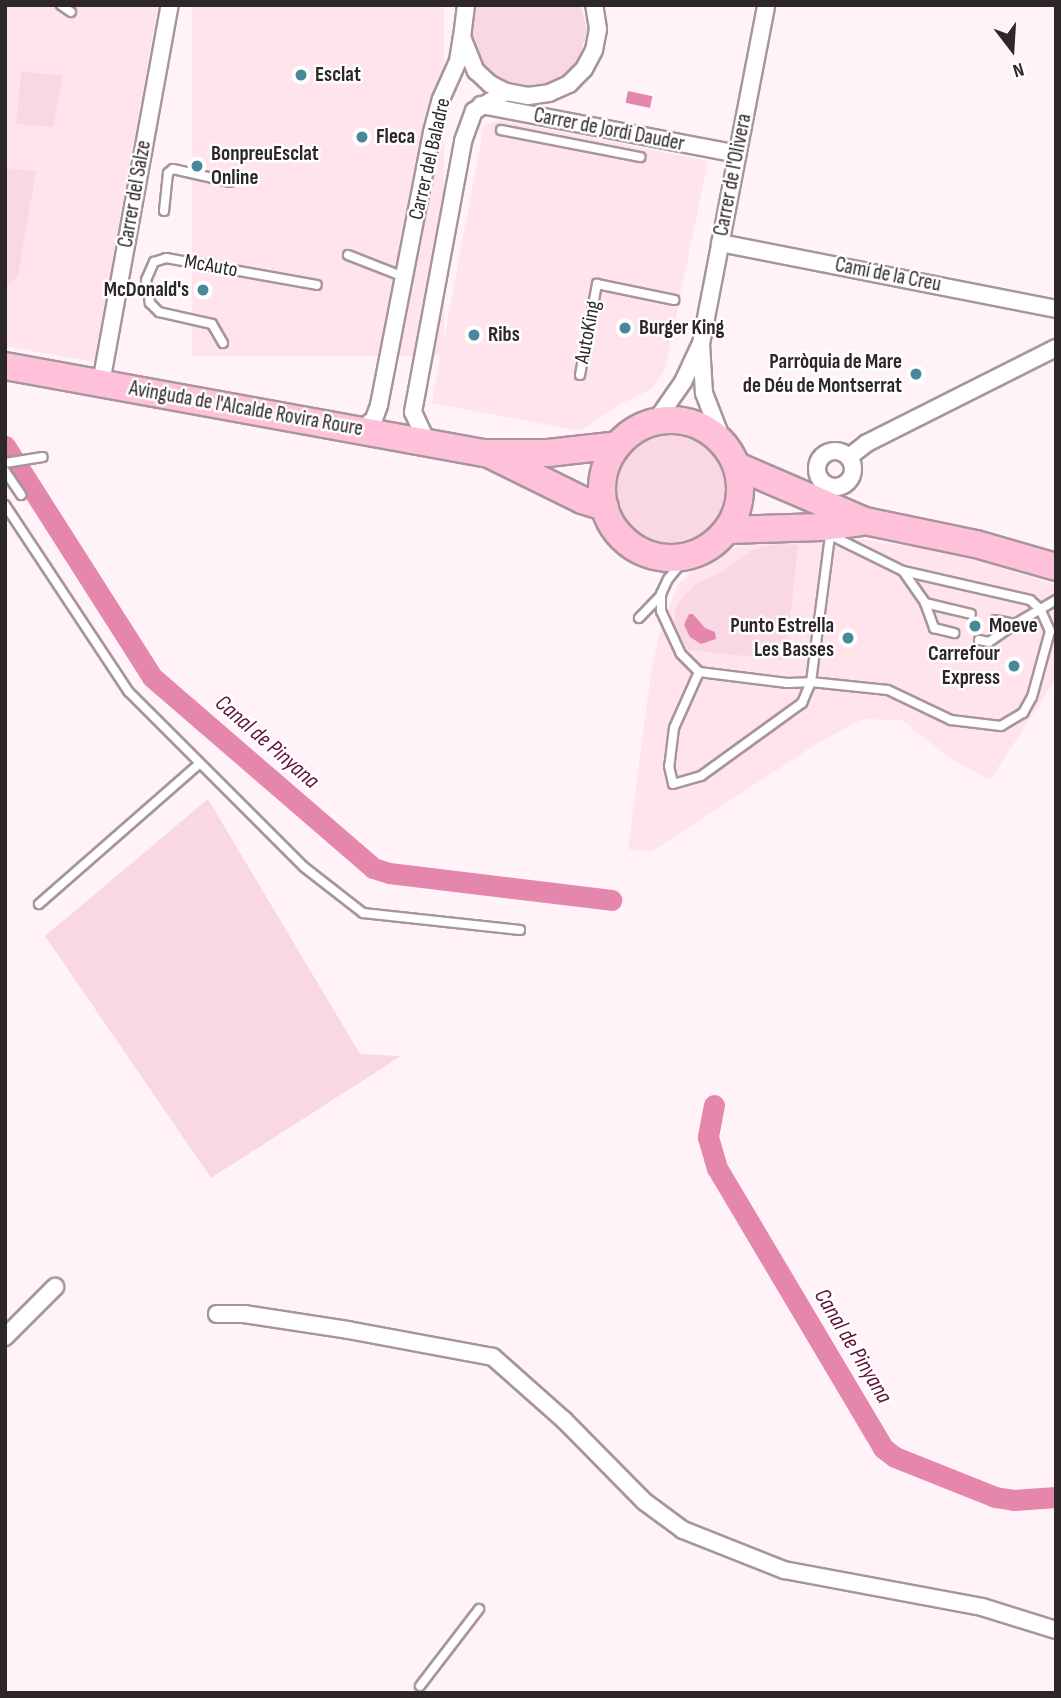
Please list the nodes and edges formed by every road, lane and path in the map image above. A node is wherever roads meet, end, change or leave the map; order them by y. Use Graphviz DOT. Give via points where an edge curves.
graph roads {
  1 [pos="61,5"];
  2 [pos="170,5"];
  3 [pos="466,5"];
  4 [pos="766,5"];
  5 [pos="595,6"];
  6 [pos="71,12"];
  7 [pos="462,37"];
  8 [pos="506,92"];
  9 [pos="481,105"];
  10 [pos="501,130"];
  11 [pos="737,155"];
  12 [pos="640,157"];
  13 [pos="230,182"];
  14 [pos="164,211"];
  15 [pos="720,243"];
  16 [pos="411,249"];
  17 [pos="443,250"];
  18 [pos="348,255"];
  19 [pos="438,273"];
  20 [pos="405,278"];
  21 [pos="317,285"];
  22 [pos="674,300"];
  23 [pos="1055,310"];
  24 [pos="223,343"];
  25 [pos="701,344"];
  26 [pos="1056,348"];
  27 [pos="5,366"];
  28 [pos="580,374"];
  29 [pos="101,383"];
  30 [pos="655,422"];
  31 [pos="361,430"];
  32 [pos="427,442"];
  33 [pos="723,442"];
  34 [pos="618,445"];
  35 [pos="486,453"];
  36 [pos="43,457"];
  37 [pos="849,457"];
  38 [pos="6,465"];
  39 [pos="737,466"];
  40 [pos="21,495"];
  41 [pos="5,505"];
  42 [pos="604,507"];
  43 [pos="865,521"];
  44 [pos="727,530"];
  45 [pos="826,531"];
  46 [pos="686,557"];
  47 [pos="1056,567"];
  48 [pos="903,571"];
  49 [pos="661,594"];
  50 [pos="1056,600"];
  51 [pos="925,603"];
  52 [pos="1040,609"];
  53 [pos="971,614"];
  54 [pos="639,618"];
  55 [pos="995,620"];
  56 [pos="1016,624"];
  57 [pos="954,633"];
  58 [pos="979,639"];
  59 [pos="698,671"];
  60 [pos="811,682"];
  61 [pos="199,764"];
  62 [pos="38,904"];
  63 [pos="520,930"];
  64 [pos="55,1287"];
  65 [pos="217,1314"];
  66 [pos="5,1337"];
  67 [pos="479,1609"];
  68 [pos="1056,1630"];
  69 [pos="420,1686"];
  1 -- 6 [label="lane"];
  2 -- 29 [label="street, Carrer del Salze"];
  3 -- 7 [label="street, Carrer del Baladre"];
  4 -- 11 [label="street, Carrer de l'Olivera"];
  5 -- 8 [label="street" via="598,29 594,50 576,76 549,93"];
  7 -- 8 [label="street" via="476,71"];
  7 -- 16 [label="street, Carrer del Baladre" via="432,132"];
  8 -- 9 [label="street, Carrer del Baladre"];
  9 -- 11 [label="street, Carrer de Jordi Dauder"];
  9 -- 17 [label="street, Carrer del Baladre" via="474,111 463,141"];
  10 -- 12 [label="lane"];
  11 -- 15 [label="street, Carrer de l'Olivera"];
  13 -- 14 [label="lane" via="173,169 168,173"];
  15 -- 23 [label="street, Camí de la Creu"];
  15 -- 25 [label="street, Carrer de l'Olivera"];
  16 -- 17 [label="street, Carrer del Baladre"];
  16 -- 19 [label="street" via="430,261"];
  16 -- 20 [label="street, Carrer del Baladre"];
  17 -- 19 [label="street, Carrer del Baladre"];
  18 -- 20 [label="lane"];
  19 -- 32 [label="street, Carrer del Baladre" via="413,412"];
  20 -- 31 [label="street, Carrer del Baladre" via="379,405 374,419"];
  21 -- 24 [label="lane, McAuto" via="166,258 153,262 146,280 150,303 159,312 212,324"];
  22 -- 28 [label="lane, AutoKing" via="597,284"];
  25 -- 30 [label="street, Carrer de l'Olivera" via="683,382"];
  25 -- 33 [label="street, Carrer de l'Olivera" via="704,393"];
  26 -- 37 [label="street" via="867,443"];
  27 -- 29 [label="main road, Avinguda de l'Alcalde Rovira Roure"];
  29 -- 31 [label="main road, Avinguda de l'Alcalde Rovira Roure"];
  30 -- 33 [label="main road" via="697,424"];
  30 -- 34 [label="main road"];
  31 -- 32 [label="main road, Avinguda de l'Alcalde Rovira Roure"];
  32 -- 35 [label="main road, Avinguda de l'Alcalde Rovira Roure"];
  33 -- 39 [label="main road"];
  34 -- 35 [label="main road" via="548,453"];
  34 -- 42 [label="main road" via="604,475"];
  35 -- 42 [label="main road"];
  36 -- 38 [label="lane"];
  38 -- 40 [label="lane"];
  39 -- 43 [label="main road"];
  39 -- 44 [label="main road" via="740,500"];
  41 -- 61 [label="lane" via="129,692"];
  42 -- 46 [label="main road" via="621,537 640,551 662,558"];
  43 -- 45 [label="main road"];
  43 -- 47 [label="main road" via="976,544"];
  44 -- 45 [label="main road"];
  44 -- 46 [label="main road" via="705,550"];
  45 -- 48 [label="lane"];
  45 -- 60 [label="lane"];
  46 -- 49 [label="lane"];
  48 -- 51 [label="lane"];
  48 -- 52 [label="lane" via="1030,600"];
  49 -- 54 [label="lane"];
  49 -- 59 [label="lane" via="668,632"];
  50 -- 52 [label="lane"];
  51 -- 53 [label="lane"];
  51 -- 57 [label="lane" via="934,628"];
  52 -- 56 [label="lane"];
  52 -- 60 [label="lane" via="1050,631 1032,697 1023,713 1001,726 951,720 888,690"];
  55 -- 56 [label="lane"];
  56 -- 58 [label="lane" via="989,642"];
  59 -- 60 [label="lane"];
  59 -- 60 [label="lane" via="674,729 669,766 673,784 701,776 802,704"];
  61 -- 62 [label="lane"];
  61 -- 63 [label="lane" via="304,867 363,913"];
  64 -- 66 [label="street"];
  65 -- 68 [label="street" via="358,1331 493,1357 645,1502 683,1530 785,1570 982,1607"];
  67 -- 69 [label="lane"];
}
